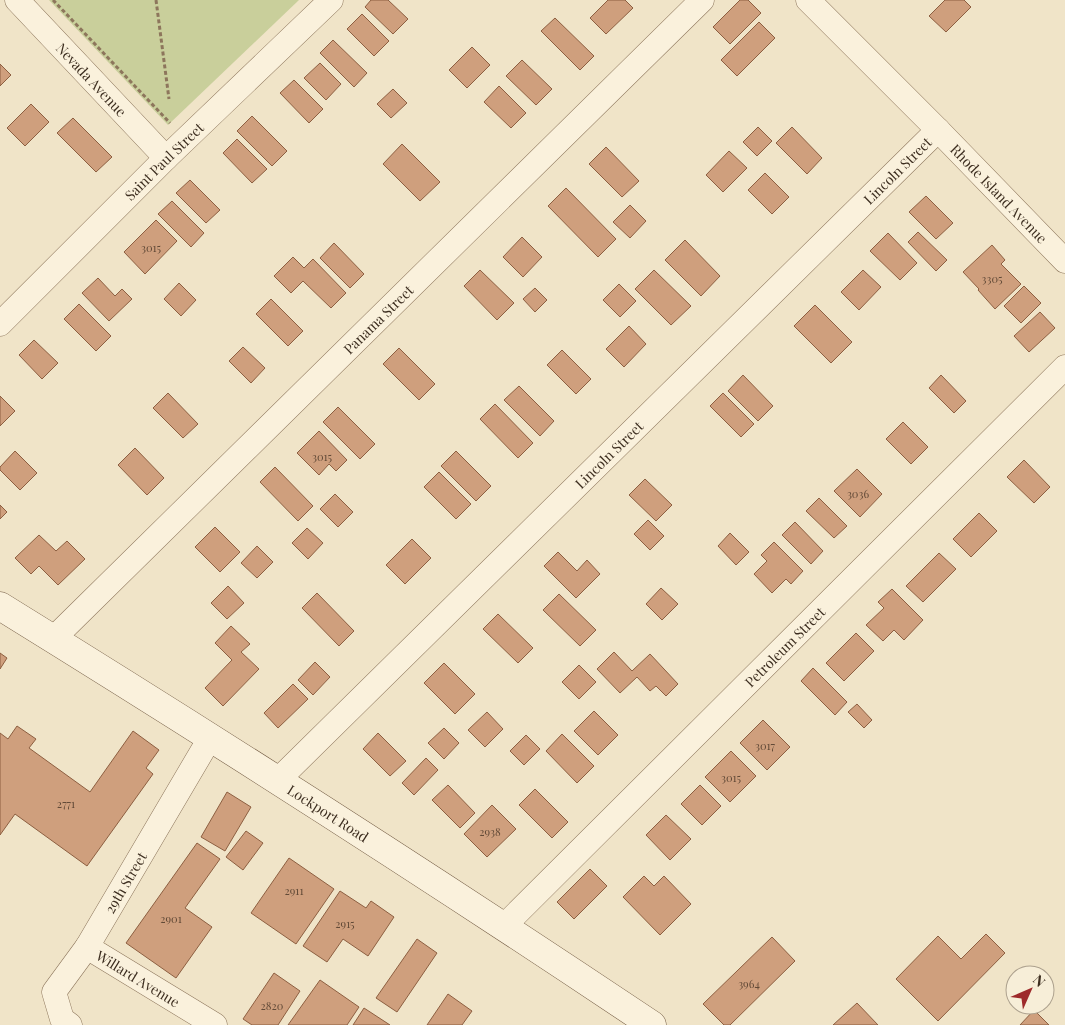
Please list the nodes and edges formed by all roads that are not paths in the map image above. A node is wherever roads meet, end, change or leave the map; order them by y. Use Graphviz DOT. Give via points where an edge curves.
graph roads {
  1 [pos="17,0"];
  2 [pos="331,0"];
  3 [pos="702,0"];
  4 [pos="808,0"];
  5 [pos="938,130"];
  6 [pos="166,158"];
  7 [pos="1065,261"];
  8 [pos="0,324"];
  9 [pos="1065,366"];
  10 [pos="0,606"];
  11 [pos="53,639"];
  12 [pos="210,738"];
  13 [pos="278,780"];
  14 [pos="504,926"];
  15 [pos="87,947"];
  16 [pos="70,1025"];
  17 [pos="214,1025"];
  18 [pos="652,1025"];
  1 -- 6 [label="street, Nevada Avenue"];
  2 -- 6 [label="street, Saint Paul Street"];
  3 -- 11 [label="street, Panama Street"];
  4 -- 5 [label="street, Rhode Island Avenue"];
  5 -- 7 [label="street, Rhode Island Avenue"];
  5 -- 13 [label="street, Lincoln Street"];
  6 -- 8 [label="street, Saint Paul Street"];
  9 -- 14 [label="street, Petroleum Street"];
  10 -- 11 [label="street, Lockport Road"];
  11 -- 12 [label="street, Lockport Road"];
  12 -- 13 [label="street, Lockport Road"];
  12 -- 15 [label="street, 29th Street"];
  13 -- 14 [label="street, Lockport Road"];
  14 -- 18 [label="street, Lockport Road"];
  15 -- 16 [label="street, 29th Street" via="54,992 62,1019"];
  15 -- 17 [label="street, Willard Avenue"];
}
